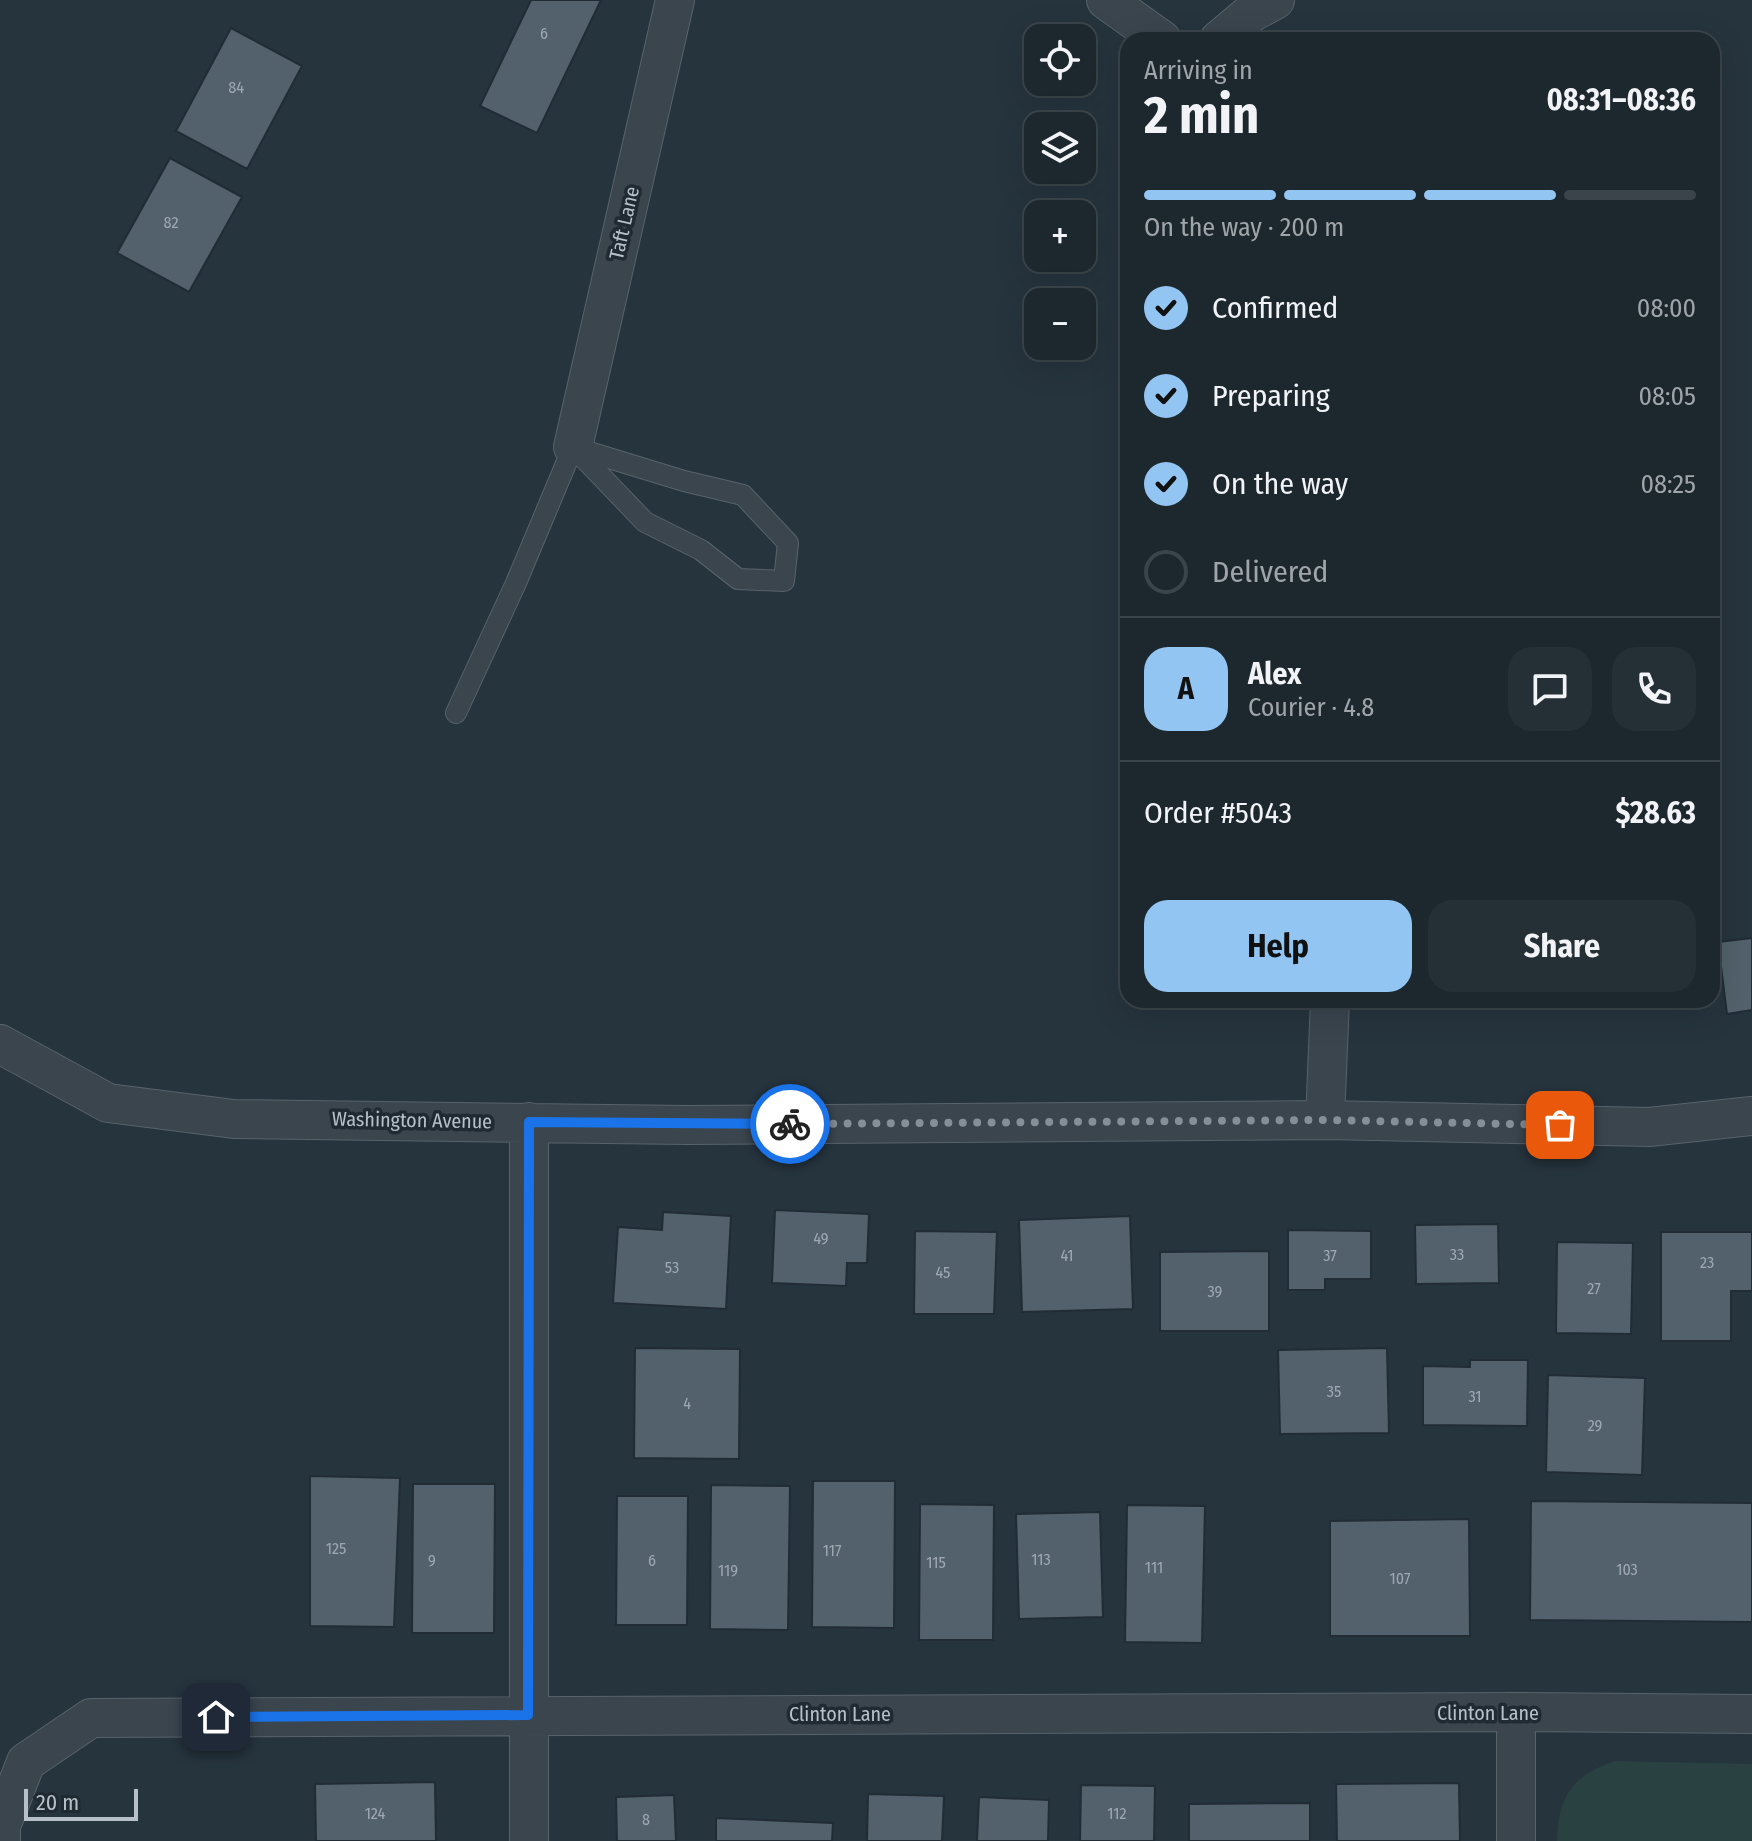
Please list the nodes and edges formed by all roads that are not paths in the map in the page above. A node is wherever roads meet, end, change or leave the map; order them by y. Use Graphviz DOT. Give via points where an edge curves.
graph roads {
  1 [pos="675,0"];
  2 [pos="1106,0"];
  3 [pos="1275,0"];
  4 [pos="1151,32"];
  5 [pos="1228,32"];
  6 [pos="573,447"];
  7 [pos="456,713"];
  8 [pos="1330,1008"];
  9 [pos="0,1044"];
  10 [pos="1752,1116"];
  11 [pos="1325,1120"];
  12 [pos="529,1122"];
  13 [pos="1516,1712"];
  14 [pos="1752,1714"];
  15 [pos="528,1715"];
  16 [pos="1,1841"];
  17 [pos="529,1841"];
  18 [pos="1516,1841"];
  1 -- 6 [label="street, Taft Lane"];
  2 -- 4 [label="street"];
  3 -- 5 [label="street"];
  6 -- 6 [label="lane" via="743,495 788,543 784,581 738,579 701,550 645,522"];
  6 -- 7 [label="lane"];
  8 -- 11 [label="street"];
  9 -- 12 [label="street, Washington Avenue" via="108,1103 234,1119"];
  10 -- 11 [label="street, Washington Avenue" via="1649,1127"];
  11 -- 12 [label="street, Washington Avenue"];
  12 -- 15 [label="street"];
  13 -- 14 [label="street, Clinton Lane"];
  13 -- 15 [label="street, Clinton Lane"];
  13 -- 18 [label="street"];
  15 -- 16 [label="street, Clinton Lane" via="91,1718 26,1762 1,1826"];
  15 -- 17 [label="street"];
}
